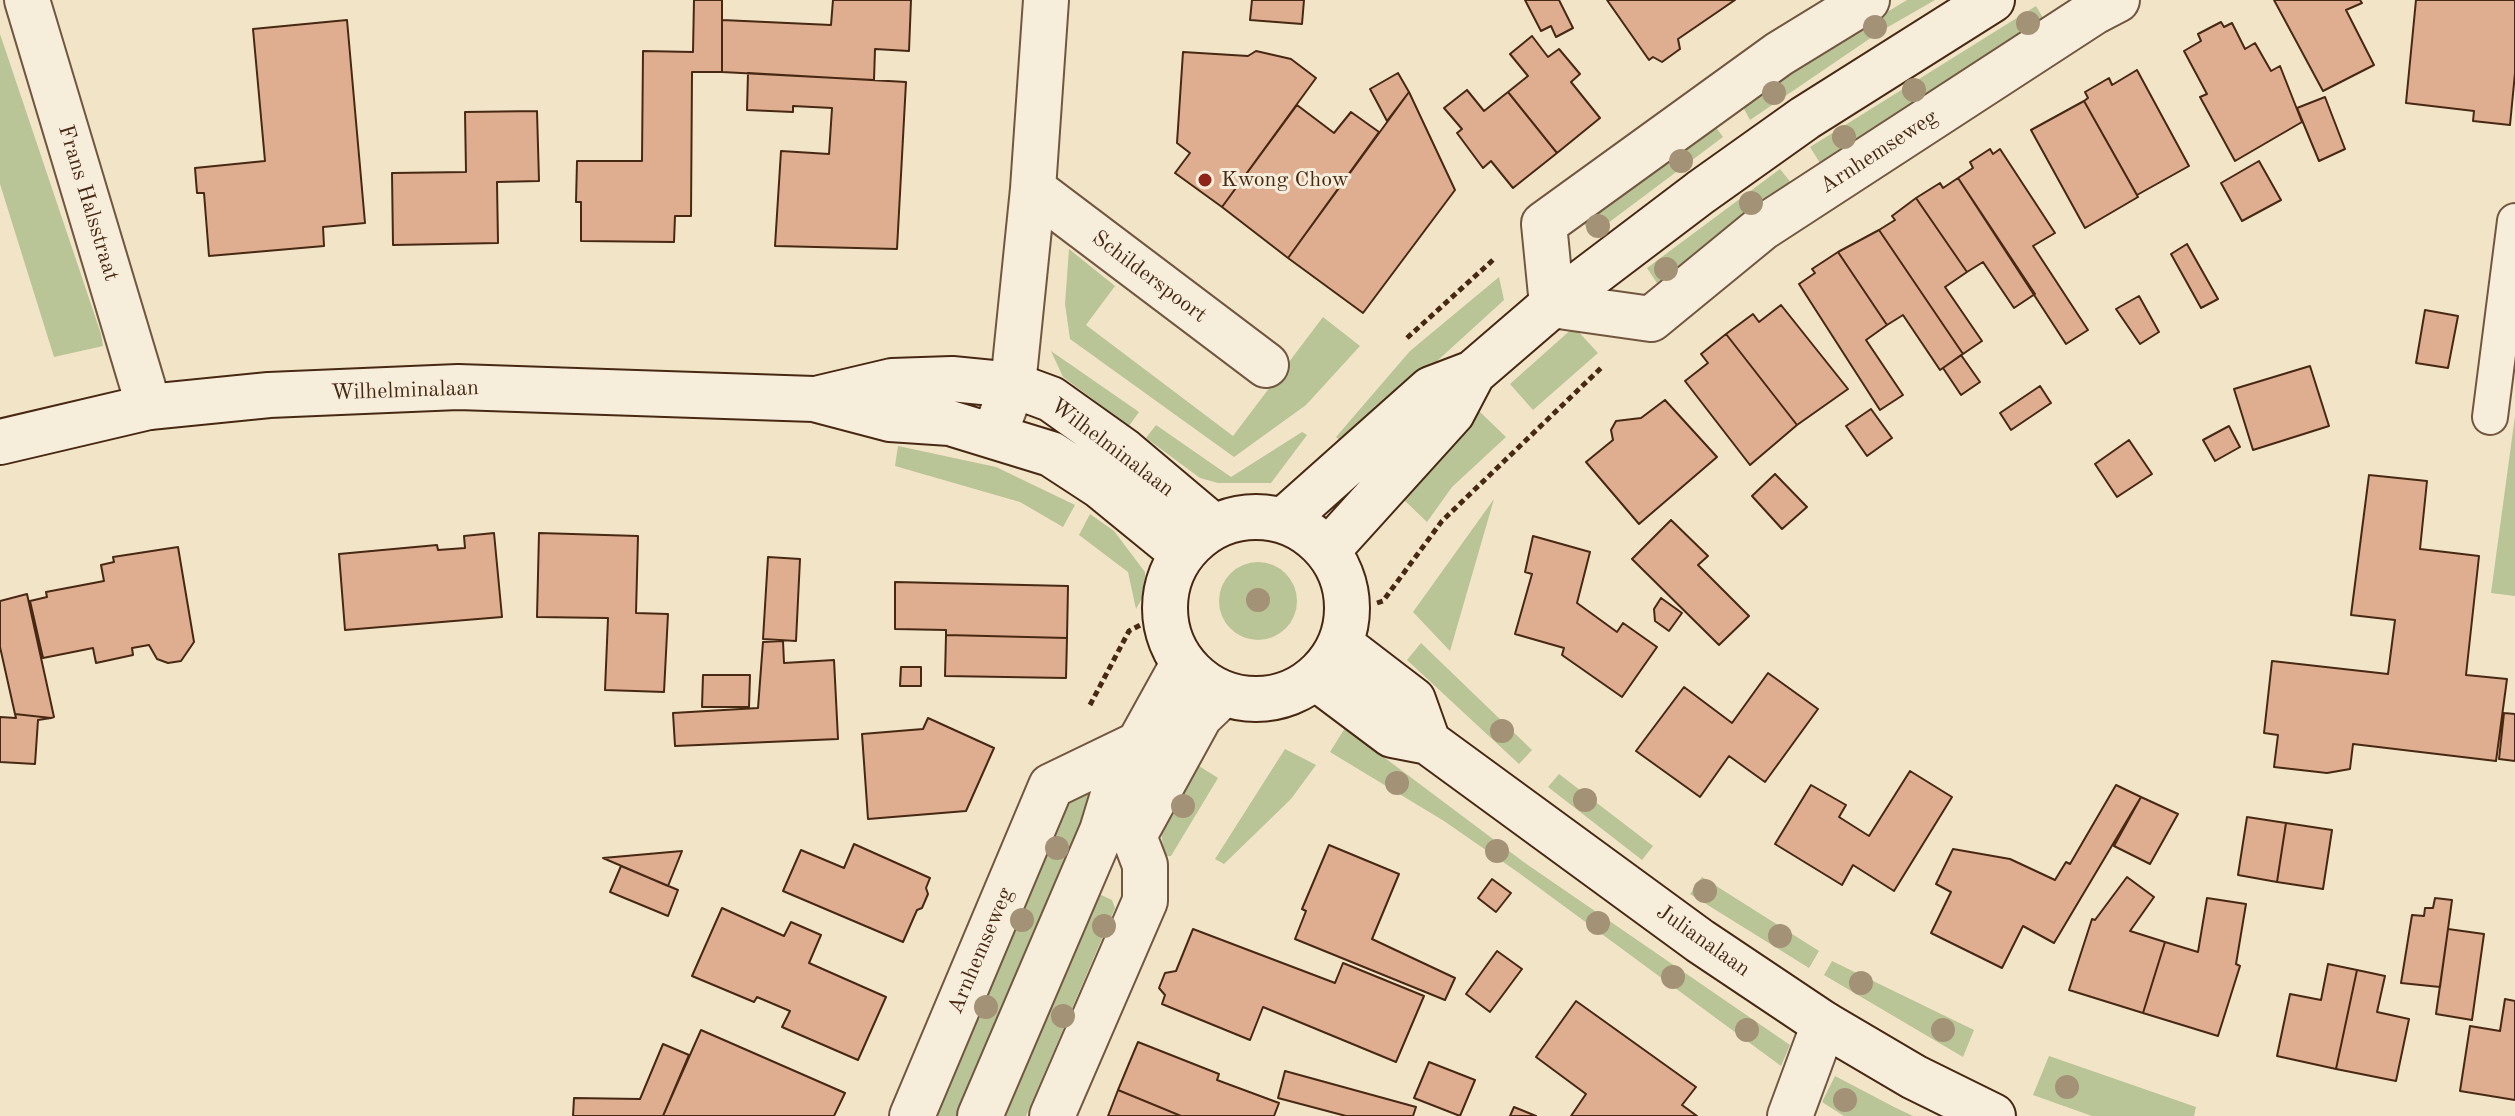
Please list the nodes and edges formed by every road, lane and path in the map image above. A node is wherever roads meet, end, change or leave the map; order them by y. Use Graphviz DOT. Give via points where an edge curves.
graph roads {
  1 [pos="27,0"];
  2 [pos="1046,0"];
  3 [pos="1867,0"];
  4 [pos="1992,0"];
  5 [pos="2117,0"];
  6 [pos="1033,189"];
  7 [pos="2515,221"];
  8 [pos="1552,305"];
  9 [pos="1651,319"];
  10 [pos="1266,365"];
  11 [pos="1473,373"];
  12 [pos="1013,385"];
  13 [pos="814,399"];
  14 [pos="149,407"];
  15 [pos="2490,417"];
  16 [pos="994,435"];
  17 [pos="0,442"];
  18 [pos="1284,520"];
  19 [pos="1198,540"];
  20 [pos="1328,550"];
  21 [pos="1164,613"];
  22 [pos="1334,646"];
  23 [pos="1183,664"];
  24 [pos="1223,694"];
  25 [pos="1136,745"];
  26 [pos="1051,786"];
  27 [pos="1118,834"];
  28 [pos="1824,1024"];
  29 [pos="912,1116"];
  30 [pos="980,1116"];
  31 [pos="1052,1116"];
  32 [pos="1790,1116"];
  33 [pos="1993,1116"];
  1 -- 14 [label="street, Frans Halsstraat"];
  2 -- 6 [label="street"];
  3 -- 8 [label="street" via="1779,54 1544,224"];
  4 -- 8 [label="street" via="1805,118"];
  5 -- 9 [label="street, Arnhemseweg" via="1762,228"];
  6 -- 10 [label="street, Schilderspoort"];
  6 -- 12 [label="street"];
  7 -- 15 [label="lane"];
  8 -- 9 [label="street"];
  8 -- 11 [label="street"];
  9 -- 22 [label="path" via="1442,521 1383,601"];
  11 -- 18 [label="street" via="1431,389"];
  11 -- 20 [label="street" via="1452,413"];
  12 -- 13 [label="street, Wilhelminalaan" via="892,381"];
  12 -- 16 [label="street"];
  12 -- 19 [label="street, Wilhelminalaan" via="1051,399 1124,451"];
  13 -- 14 [label="street, Wilhelminalaan" via="458,387 269,395"];
  13 -- 16 [label="street, Wilhelminalaan" via="890,419 950,423"];
  14 -- 17 [label="street, Wilhelminalaan"];
  16 -- 19 [label="street, Wilhelminalaan" via="1051,454"];
  18 -- 19 [label="street" via="1237,517"];
  18 -- 20 [label="street"];
  19 -- 21 [label="street" via="1168,581"];
  20 -- 22 [label="street" via="1344,581"];
  21 -- 23 [label="street"];
  21 -- 26 [label="path" via="1129,631"];
  22 -- 24 [label="street" via="1288,694 1247,699"];
  22 -- 28 [label="street, Julianalaan" via="1413,700 1428,742 1700,941"];
  23 -- 24 [label="street"];
  23 -- 25 [label="street"];
  24 -- 27 [label="street" via="1200,716"];
  25 -- 26 [label="street"];
  25 -- 27 [label="street" via="1116,785"];
  26 -- 29 [label="street, Arnhemseweg"];
  27 -- 30 [label="street"];
  27 -- 31 [label="street" via="1145,865 1145,901"];
  28 -- 32 [label="street"];
  28 -- 33 [label="street, Julianalaan"];
}
